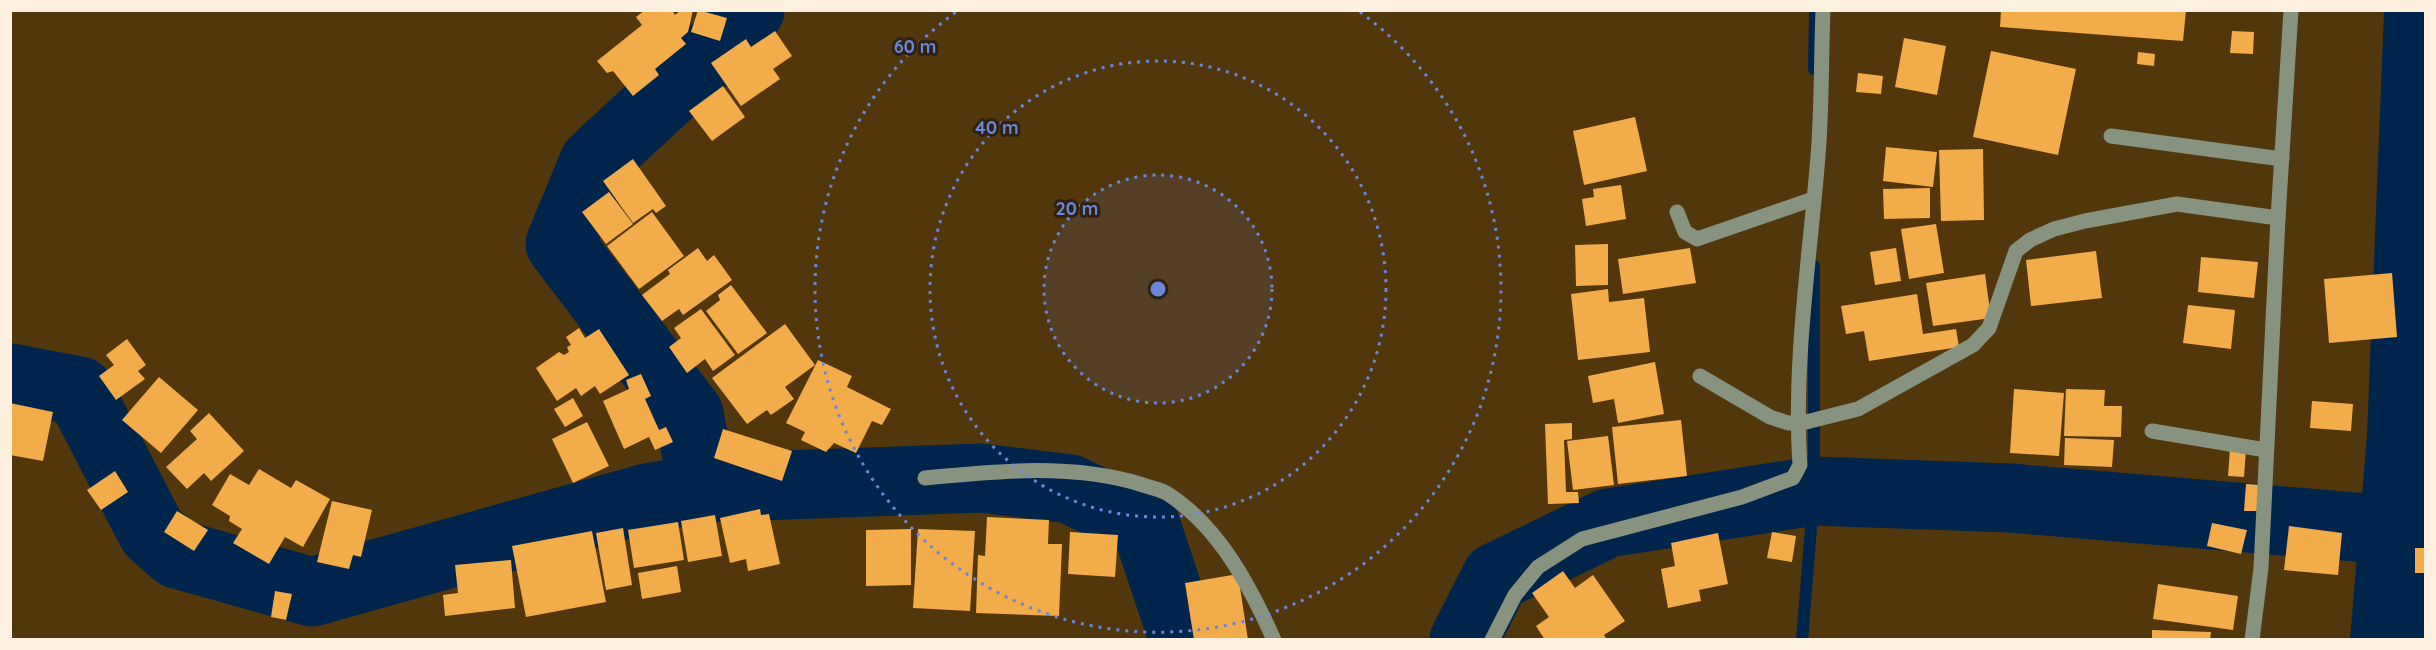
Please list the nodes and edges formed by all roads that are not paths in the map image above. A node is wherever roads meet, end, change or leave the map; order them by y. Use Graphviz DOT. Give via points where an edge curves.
graph roads {
  1 [pos="1823,10"];
  2 [pos="2291,10"];
  3 [pos="2111,136"];
  4 [pos="2282,159"];
  5 [pos="1813,199"];
  6 [pos="1677,212"];
  7 [pos="2278,218"];
  8 [pos="1700,376"];
  9 [pos="1802,422"];
  10 [pos="2152,431"];
  11 [pos="2266,450"];
  12 [pos="925,478"];
  13 [pos="1274,639"];
  14 [pos="1492,639"];
  15 [pos="2252,639"];
  1 -- 5 [label="street"];
  2 -- 4 [label="street"];
  3 -- 4 [label="street"];
  4 -- 7 [label="street"];
  5 -- 6 [label="street" via="1697,239 1685,232"];
  5 -- 9 [label="street"];
  7 -- 9 [label="street" via="2177,204 2054,229 2016,251 1989,328 1973,345 1858,409"];
  7 -- 11 [label="street"];
  8 -- 9 [label="street" via="1770,417 1788,423"];
  9 -- 14 [label="street" via="1800,465 1793,478 1742,497 1582,539 1538,567 1515,595"];
  10 -- 11 [label="street"];
  11 -- 15 [label="street" via="2261,568"];
  12 -- 13 [label="street" via="1019,470 1095,474 1166,492 1194,513 1216,539 1253,593"];
}
